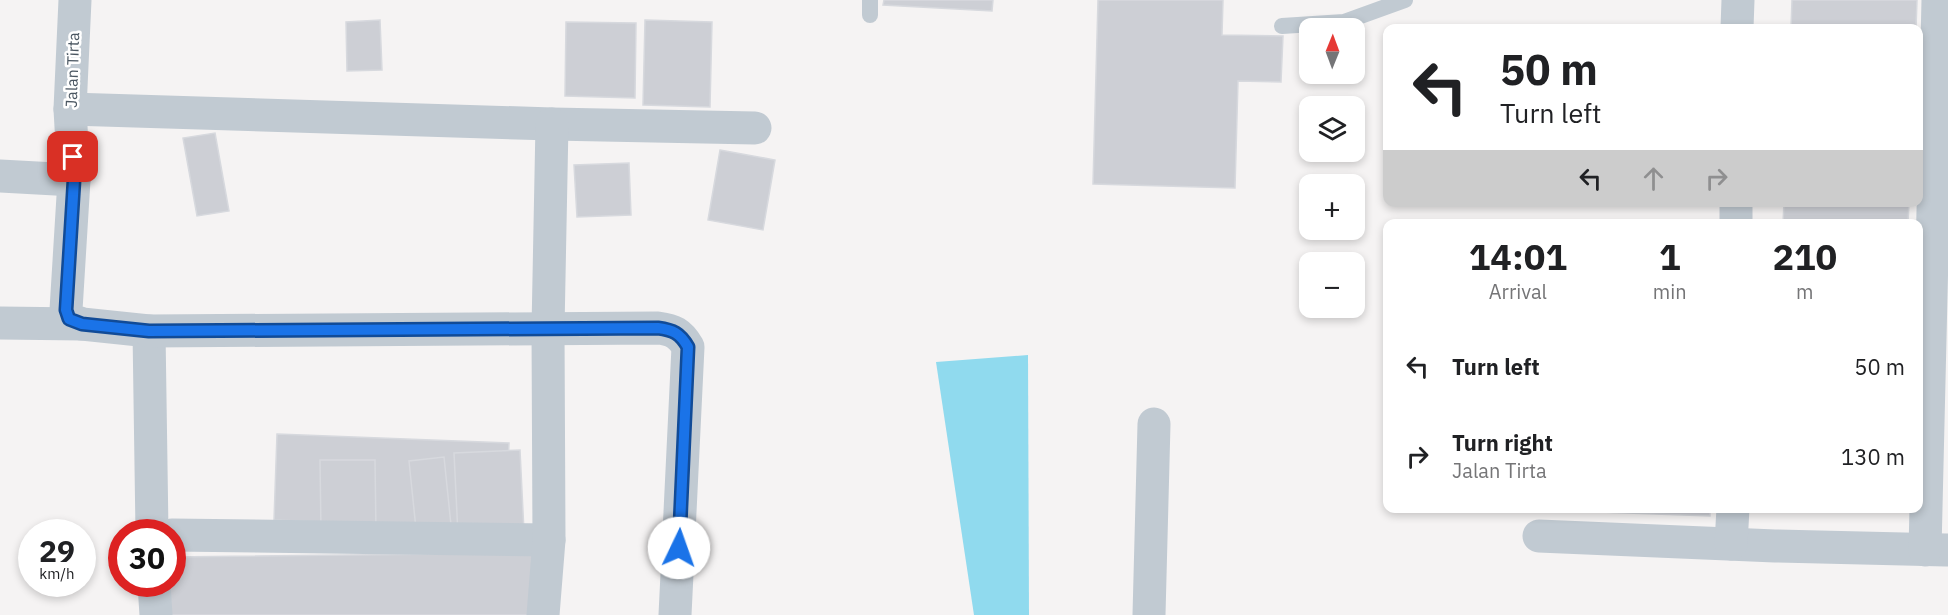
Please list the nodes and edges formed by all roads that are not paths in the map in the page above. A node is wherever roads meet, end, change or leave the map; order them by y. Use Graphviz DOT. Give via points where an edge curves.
graph roads {
  1 [pos="75,0"];
  2 [pos="1405,0"];
  3 [pos="1738,0"];
  4 [pos="1938,0"];
  5 [pos="1737,24"];
  6 [pos="1282,26"];
  7 [pos="70,109"];
  8 [pos="552,124"];
  9 [pos="755,128"];
  10 [pos="0,176"];
  11 [pos="74,180"];
  12 [pos="76,321"];
  13 [pos="0,323"];
  14 [pos="548,329"];
  15 [pos="149,331"];
  16 [pos="1154,424"];
  17 [pos="1733,513"];
  18 [pos="152,519"];
  19 [pos="186,535"];
  20 [pos="1539,536"];
  21 [pos="549,540"];
  22 [pos="1731,544"];
  23 [pos="1937,550"];
  24 [pos="155,597"];
  25 [pos="156,615"];
  26 [pos="543,615"];
  27 [pos="675,615"];
  28 [pos="1149,615"];
  1 -- 7 [label="street, Jalan Tirta"];
  2 -- 6 [label="lane" via="1344,22"];
  3 -- 5 [label="street"];
  4 -- 23 [label="street"];
  7 -- 8 [label="street"];
  7 -- 11 [label="street, Jalan Tirta"];
  8 -- 9 [label="street"];
  8 -- 14 [label="street"];
  10 -- 11 [label="street"];
  11 -- 12 [label="street, Jalan Tirta" via="66,310"];
  12 -- 13 [label="street"];
  12 -- 15 [label="street"];
  14 -- 15 [label="street"];
  14 -- 21 [label="street"];
  14 -- 27 [label="street" via="674,330 688,347"];
  15 -- 18 [label="street"];
  16 -- 28 [label="street"];
  17 -- 22 [label="street"];
  19 -- 21 [label="street"];
  20 -- 22 [label="street"];
  21 -- 26 [label="street"];
  22 -- 23 [label="street"];
  24 -- 25 [label="street"];
}
